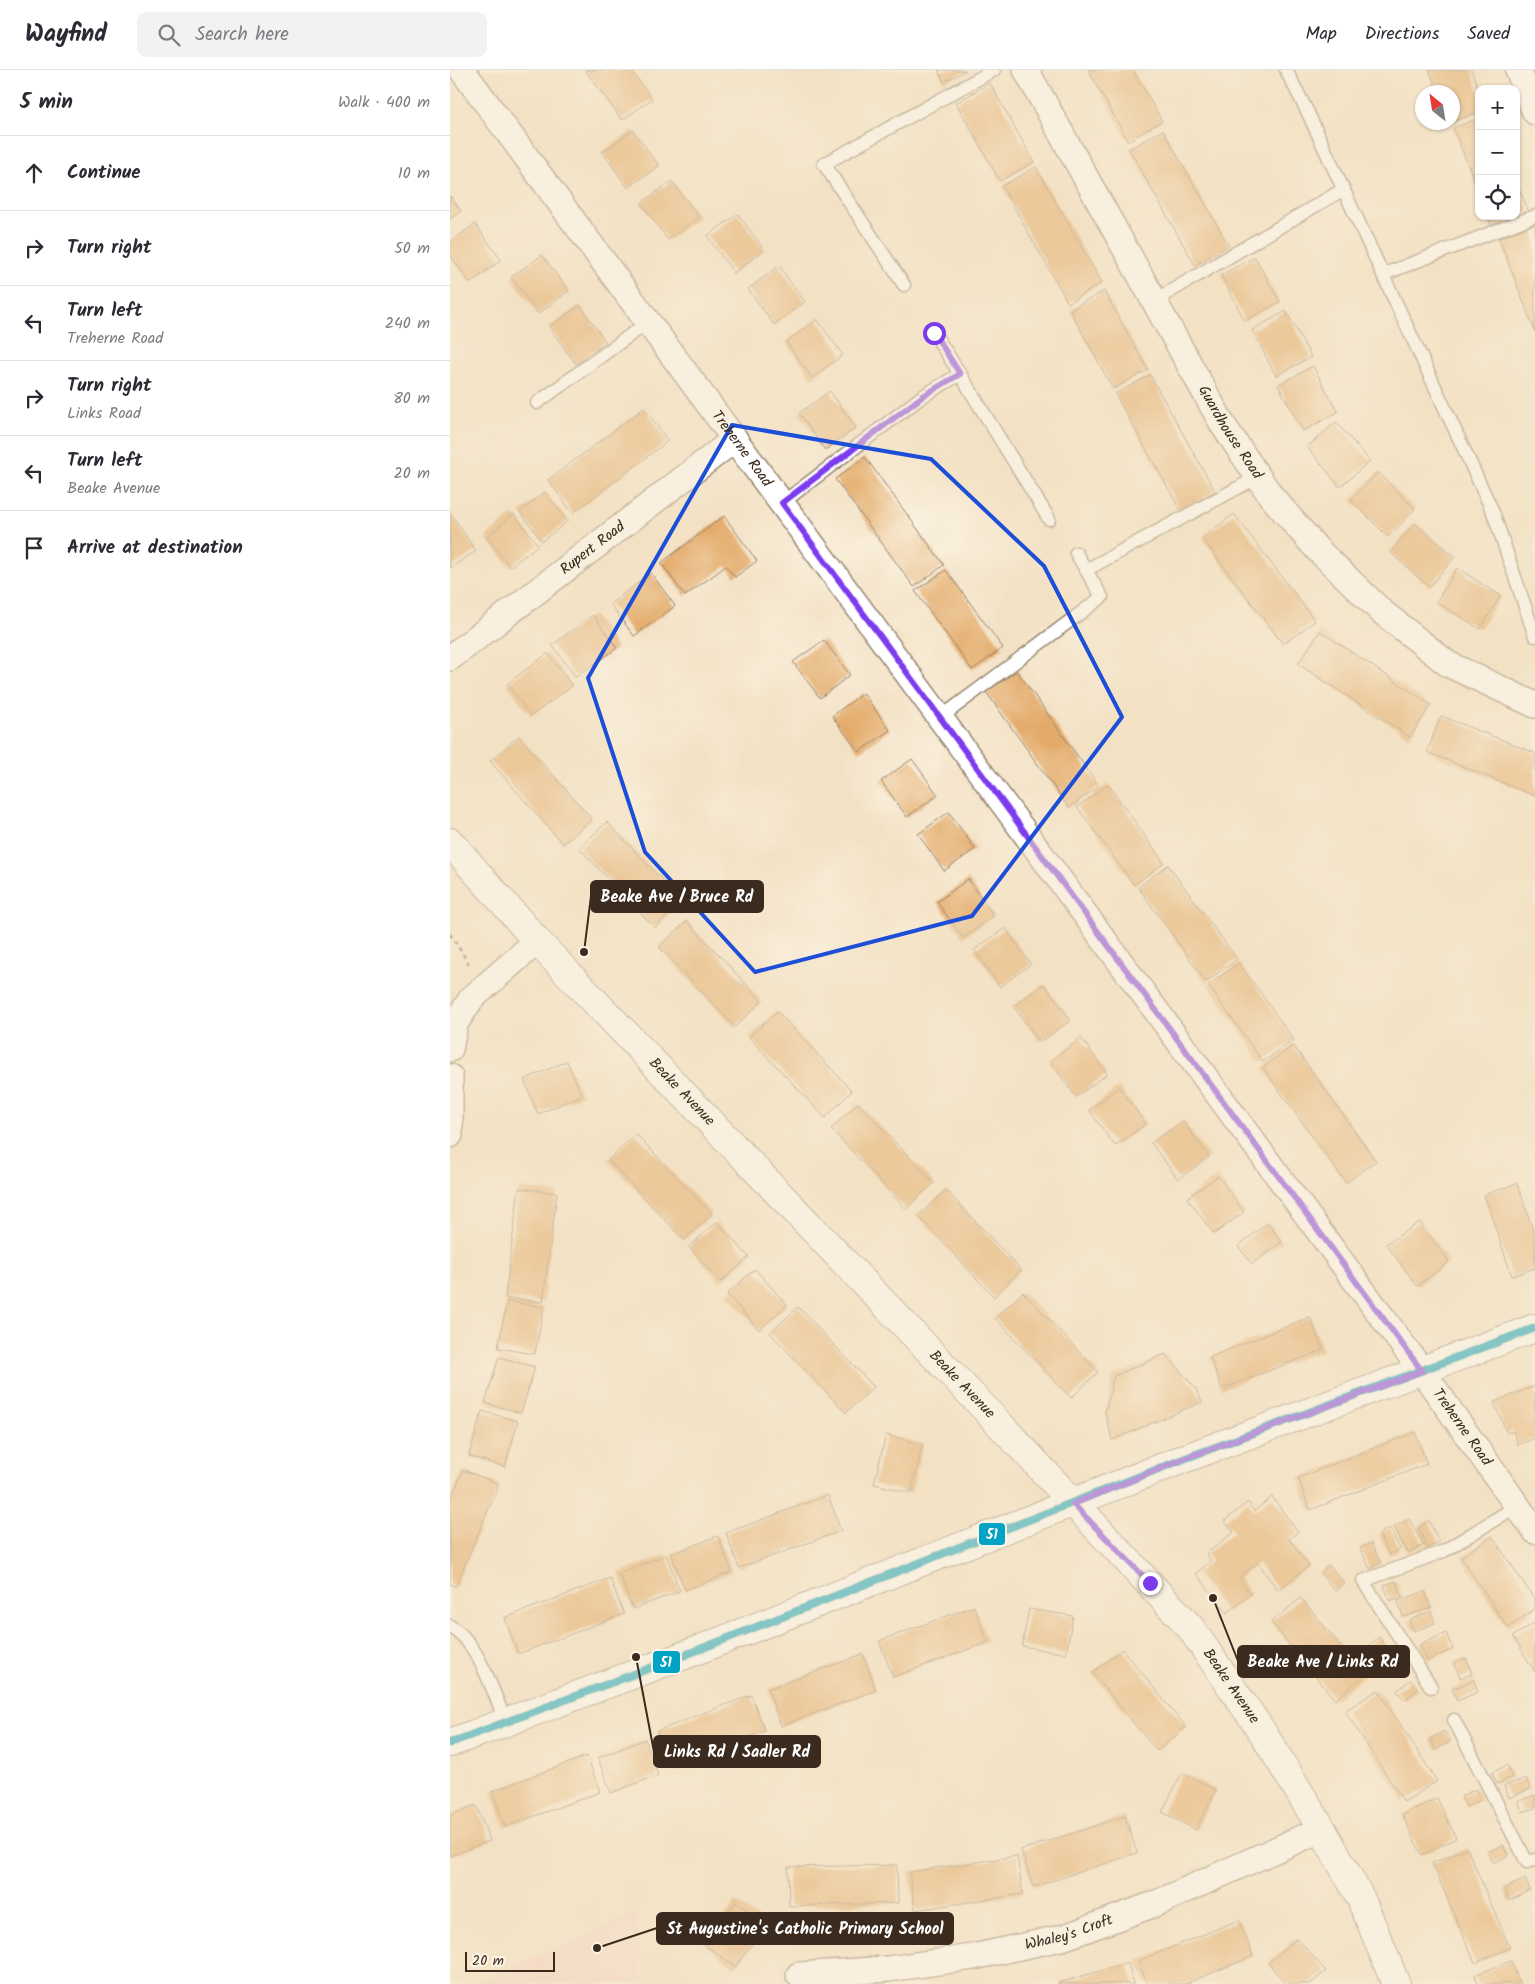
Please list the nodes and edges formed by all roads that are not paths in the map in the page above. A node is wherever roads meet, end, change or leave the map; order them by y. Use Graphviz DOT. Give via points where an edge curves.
graph roads {
  1 [pos="462,70"];
  2 [pos="994,70"];
  3 [pos="1026,70"];
  4 [pos="1286,70"];
  5 [pos="1518,70"];
  6 [pos="1535,112"];
  7 [pos="1344,189"];
  8 [pos="1535,216"];
  9 [pos="1384,274"];
  10 [pos="904,285"];
  11 [pos="1154,301"];
  12 [pos="648,322"];
  13 [pos="934,333"];
  14 [pos="960,374"];
  15 [pos="537,403"];
  16 [pos="735,439"];
  17 [pos="1258,477"];
  18 [pos="782,503"];
  19 [pos="1049,519"];
  20 [pos="1076,553"];
  21 [pos="1086,570"];
  22 [pos="1535,636"];
  23 [pos="450,658"];
  24 [pos="1535,705"];
  25 [pos="940,718"];
  26 [pos="450,842"];
  27 [pos="537,941"];
  28 [pos="450,1050"];
  29 [pos="450,1077"];
  30 [pos="450,1135"];
  31 [pos="1535,1328"];
  32 [pos="1422,1371"];
  33 [pos="1073,1504"];
  34 [pos="1517,1506"];
  35 [pos="1535,1531"];
  36 [pos="450,1626"];
  37 [pos="1430,1687"];
  38 [pos="1454,1720"];
  39 [pos="506,1722"];
  40 [pos="450,1743"];
  41 [pos="1322,1829"];
  42 [pos="1535,1860"];
  43 [pos="799,1975"];
  44 [pos="1396,1984"];
  1 -- 12 [label="street, Treherne Road"];
  2 -- 10 [label="lane" via="824,164"];
  3 -- 11 [label="street, Guardhouse Road"];
  4 -- 7 [label="lane"];
  5 -- 6 [label="street"];
  7 -- 9 [label="lane"];
  7 -- 11 [label="lane"];
  8 -- 9 [label="lane"];
  9 -- 22 [label="lane" via="1493,512"];
  11 -- 17 [label="street, Guardhouse Road" via="1223,425"];
  12 -- 15 [label="lane"];
  12 -- 16 [label="street, Treherne Road"];
  13 -- 14 [label="lane"];
  14 -- 18 [label="lane" via="923,396"];
  14 -- 19 [label="lane"];
  16 -- 18 [label="street, Treherne Road"];
  16 -- 23 [label="street, Rupert Road"];
  17 -- 21 [label="lane"];
  17 -- 24 [label="street, Guardhouse Road" via="1317,549 1381,611 1448,664"];
  18 -- 25 [label="street, Treherne Road"];
  20 -- 21 [label="lane"];
  21 -- 25 [label="lane" via="1102,597"];
  25 -- 32 [label="street, Treherne Road"];
  26 -- 27 [label="street, Beake Avenue"];
  27 -- 28 [label="street" via="471,999 455,1024"];
  27 -- 33 [label="street, Beake Avenue"];
  29 -- 30 [label="street"];
  31 -- 32 [label="street"];
  32 -- 33 [label="street" via="1186,1458"];
  32 -- 34 [label="street, Treherne Road"];
  33 -- 39 [label="street"];
  33 -- 41 [label="street, Beake Avenue" via="1190,1627 1261,1730"];
  34 -- 35 [label="street, Treherne Road"];
  34 -- 37 [label="lane" via="1444,1551 1363,1581"];
  36 -- 39 [label="lane" via="475,1651"];
  38 -- 42 [label="lane" via="1526,1862"];
  39 -- 40 [label="street"];
  41 -- 43 [label="street, Whaley's Croft" via="1158,1903 1065,1937 973,1957 888,1969"];
  41 -- 44 [label="street, Beake Avenue" via="1361,1899"];
}
